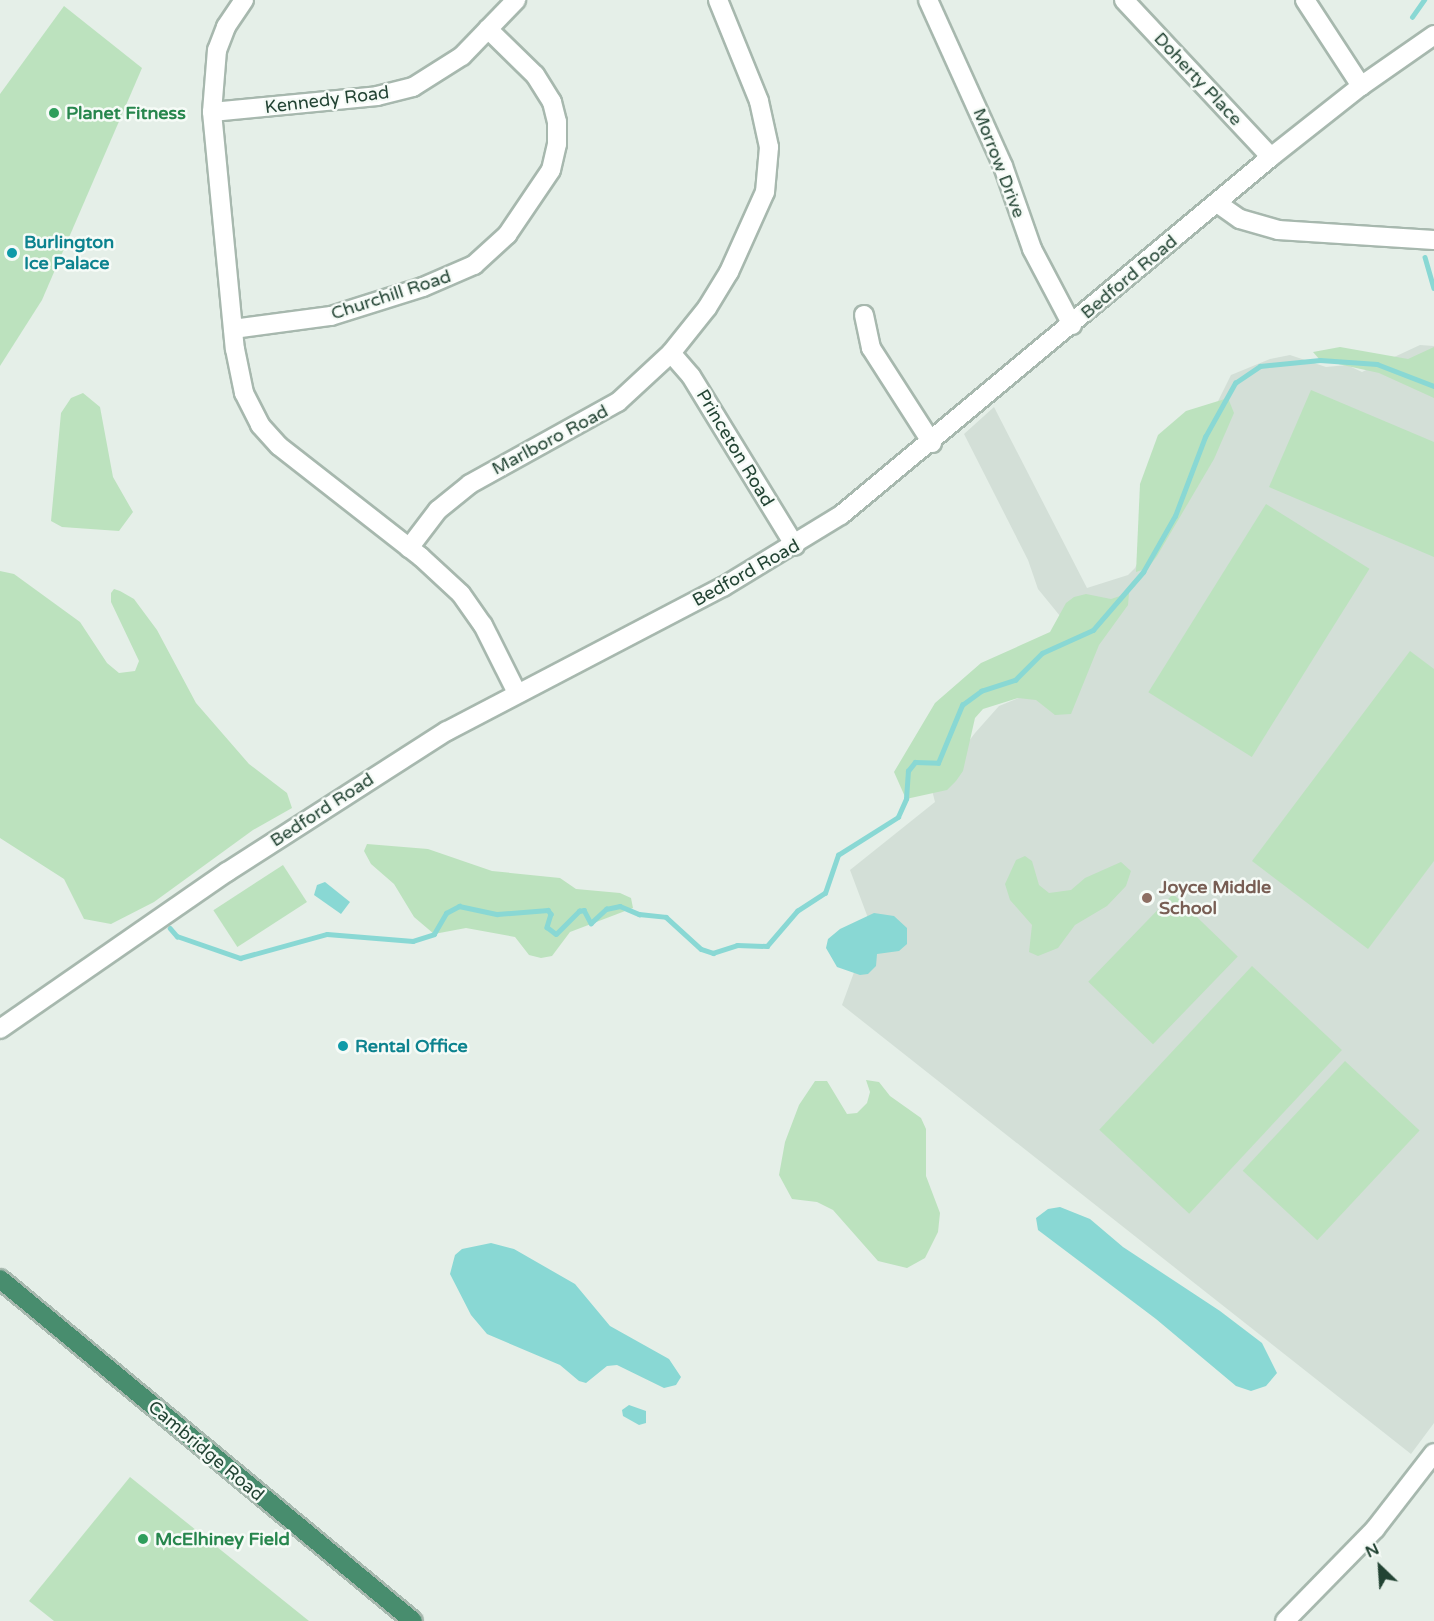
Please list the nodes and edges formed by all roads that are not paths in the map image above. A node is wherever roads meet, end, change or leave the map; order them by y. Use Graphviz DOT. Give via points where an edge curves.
graph roads {
  1 [pos="243,0"];
  2 [pos="516,0"];
  3 [pos="718,0"];
  4 [pos="928,0"];
  5 [pos="1124,0"];
  6 [pos="1305,0"];
  7 [pos="488,29"];
  8 [pos="1434,35"];
  9 [pos="1361,86"];
  10 [pos="212,112"];
  11 [pos="1272,157"];
  12 [pos="1217,203"];
  13 [pos="1434,240"];
  14 [pos="864,315"];
  15 [pos="1071,325"];
  16 [pos="233,329"];
  17 [pos="671,353"];
  18 [pos="932,443"];
  19 [pos="795,546"];
  20 [pos="409,548"];
  21 [pos="517,693"];
  22 [pos="0,1029"];
  23 [pos="0,1279"];
  24 [pos="1434,1454"];
  25 [pos="413,1621"];
  26 [pos="1286,1621"];
  1 -- 10 [label="street" via="217,50"];
  2 -- 7 [label="street, Kennedy Road"];
  3 -- 17 [label="street, Marlboro Road" via="761,107 770,160 762,199 734,263 707,308"];
  4 -- 15 [label="street, Morrow Drive" via="999,155 1032,249"];
  5 -- 11 [label="street, Doherty Place"];
  6 -- 9 [label="street"];
  7 -- 10 [label="street, Kennedy Road" via="449,67 399,92"];
  7 -- 16 [label="street, Churchill Road" via="535,75 549,95 557,122 551,170 507,235 474,265 423,287 331,316"];
  8 -- 9 [label="street, Bedford Road"];
  9 -- 11 [label="street, Bedford Road"];
  10 -- 16 [label="street"];
  11 -- 12 [label="street, Bedford Road"];
  12 -- 13 [label="street" via="1240,219 1278,230"];
  12 -- 15 [label="street, Bedford Road"];
  14 -- 18 [label="street" via="872,348"];
  15 -- 18 [label="street, Bedford Road"];
  16 -- 20 [label="street" via="244,393 267,434 317,479"];
  17 -- 19 [label="street, Princeton Road" via="691,376"];
  17 -- 20 [label="street, Marlboro Road" via="603,413 464,488 438,510"];
  18 -- 19 [label="street, Bedford Road"];
  19 -- 21 [label="street, Bedford Road"];
  20 -- 21 [label="street" via="468,603"];
  21 -- 22 [label="street, Bedford Road" via="447,731 270,844"];
  23 -- 25 [label="highway, Cambridge Road"];
  24 -- 26 [label="street" via="1375,1529"];
}
